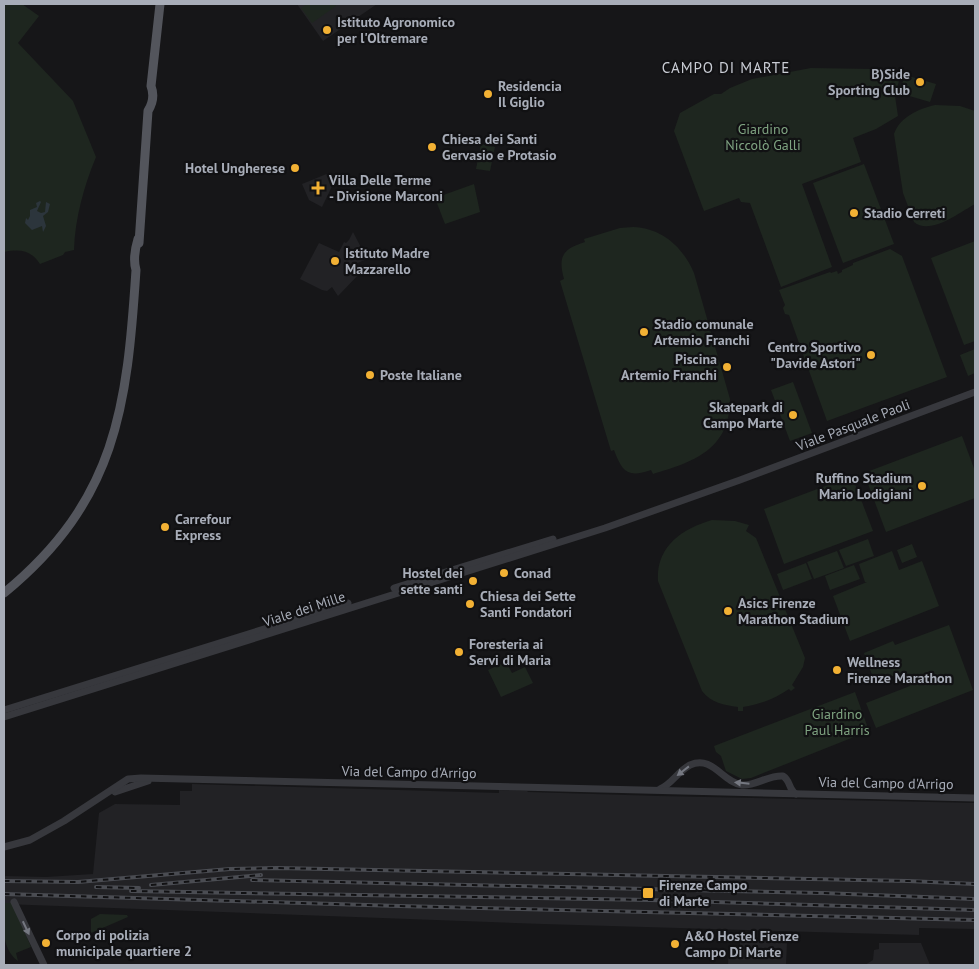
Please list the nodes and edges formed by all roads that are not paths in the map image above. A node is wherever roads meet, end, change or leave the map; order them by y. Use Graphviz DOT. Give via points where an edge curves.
graph roads {
  1 [pos="161,6"];
  2 [pos="975,392"];
  3 [pos="619,522"];
  4 [pos="611,525"];
  5 [pos="4,593"];
  6 [pos="4,710"];
  7 [pos="4,717"];
  8 [pos="789,784"];
  9 [pos="658,790"];
  10 [pos="781,794"];
  11 [pos="796,794"];
  12 [pos="975,798"];
  13 [pos="4,847"];
  14 [pos="14,902"];
  15 [pos="44,965"];
  1 -- 5 [label="main road" via="145,105 148,111 139,259 120,412 107,456 85,502 41,560"];
  2 -- 3 [label="street, Viale Pasquale Paoli"];
  3 -- 4 [label="street, Viale dei Mille"];
  4 -- 6 [label="street, Viale dei Mille" via="602,524"];
  4 -- 7 [label="street, Viale dei Mille"];
  8 -- 9 [label="street, one-way" via="778,776 741,784 711,765 700,763 687,767"];
  8 -- 10 [label="street"];
  8 -- 11 [label="street"];
  9 -- 10 [label="street, Via del Campo d'Arrigo"];
  9 -- 13 [label="street, Via del Campo d'Arrigo" via="160,779 130,783 30,840"];
  10 -- 11 [label="street, Via del Campo d'Arrigo"];
  11 -- 12 [label="street, Via del Campo d'Arrigo"];
  14 -- 15 [label="street, one-way"];
}
